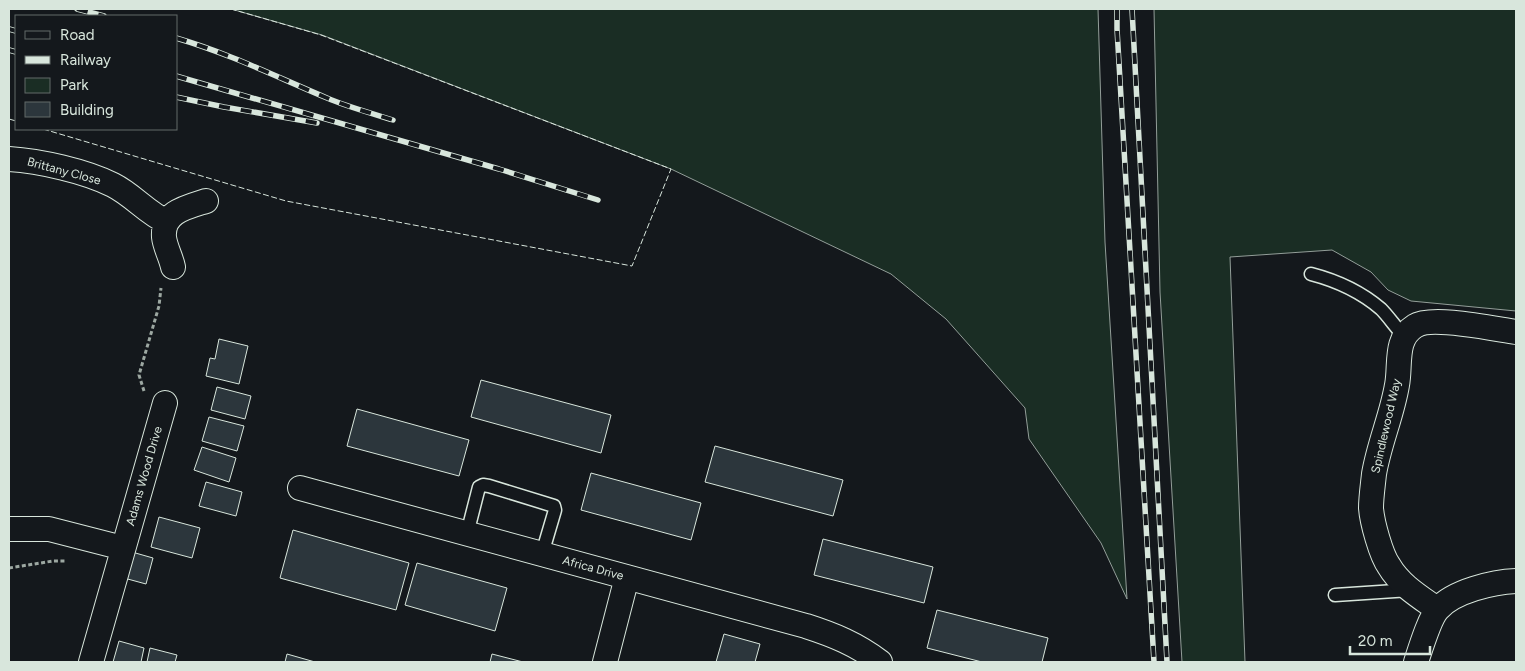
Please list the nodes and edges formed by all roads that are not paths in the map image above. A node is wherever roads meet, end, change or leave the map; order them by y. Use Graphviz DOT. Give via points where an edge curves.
graph roads {
  1 [pos="9,159"];
  2 [pos="206,201"];
  3 [pos="167,222"];
  4 [pos="172,263"];
  5 [pos="1311,274"];
  6 [pos="1516,332"];
  7 [pos="1404,336"];
  8 [pos="163,407"];
  9 [pos="300,488"];
  10 [pos="9,529"];
  11 [pos="467,534"];
  12 [pos="124,548"];
  13 [pos="542,554"];
  14 [pos="628,577"];
  15 [pos="1516,582"];
  16 [pos="1410,590"];
  17 [pos="1335,595"];
  18 [pos="1437,609"];
  19 [pos="91,662"];
  20 [pos="605,662"];
  21 [pos="880,662"];
  22 [pos="1416,662"];
  1 -- 3 [label="street, Brittany Close" via="47,164 94,177 114,185"];
  2 -- 3 [label="street" via="176,212"];
  3 -- 4 [label="street" via="164,238"];
  5 -- 7 [label="lane" via="1337,280 1361,295 1382,310"];
  6 -- 7 [label="street" via="1427,322 1415,326"];
  7 -- 16 [label="street, Spindlewood Way" via="1399,355 1398,384 1374,474 1371,508 1389,566"];
  8 -- 12 [label="street, Adams Wood Drive"];
  9 -- 11 [label="street, Africa Drive"];
  10 -- 12 [label="street" via="49,529"];
  11 -- 13 [label="street, Africa Drive"];
  11 -- 13 [label="lane" via="479,487 489,486 554,506"];
  12 -- 19 [label="street, Adams Wood Drive"];
  13 -- 14 [label="street, Africa Drive"];
  14 -- 20 [label="street"];
  14 -- 21 [label="street, Africa Drive" via="838,636"];
  15 -- 18 [label="street" via="1501,582 1460,593"];
  16 -- 17 [label="lane"];
  16 -- 18 [label="street, Spindlewood Way"];
  18 -- 22 [label="street"];
}
